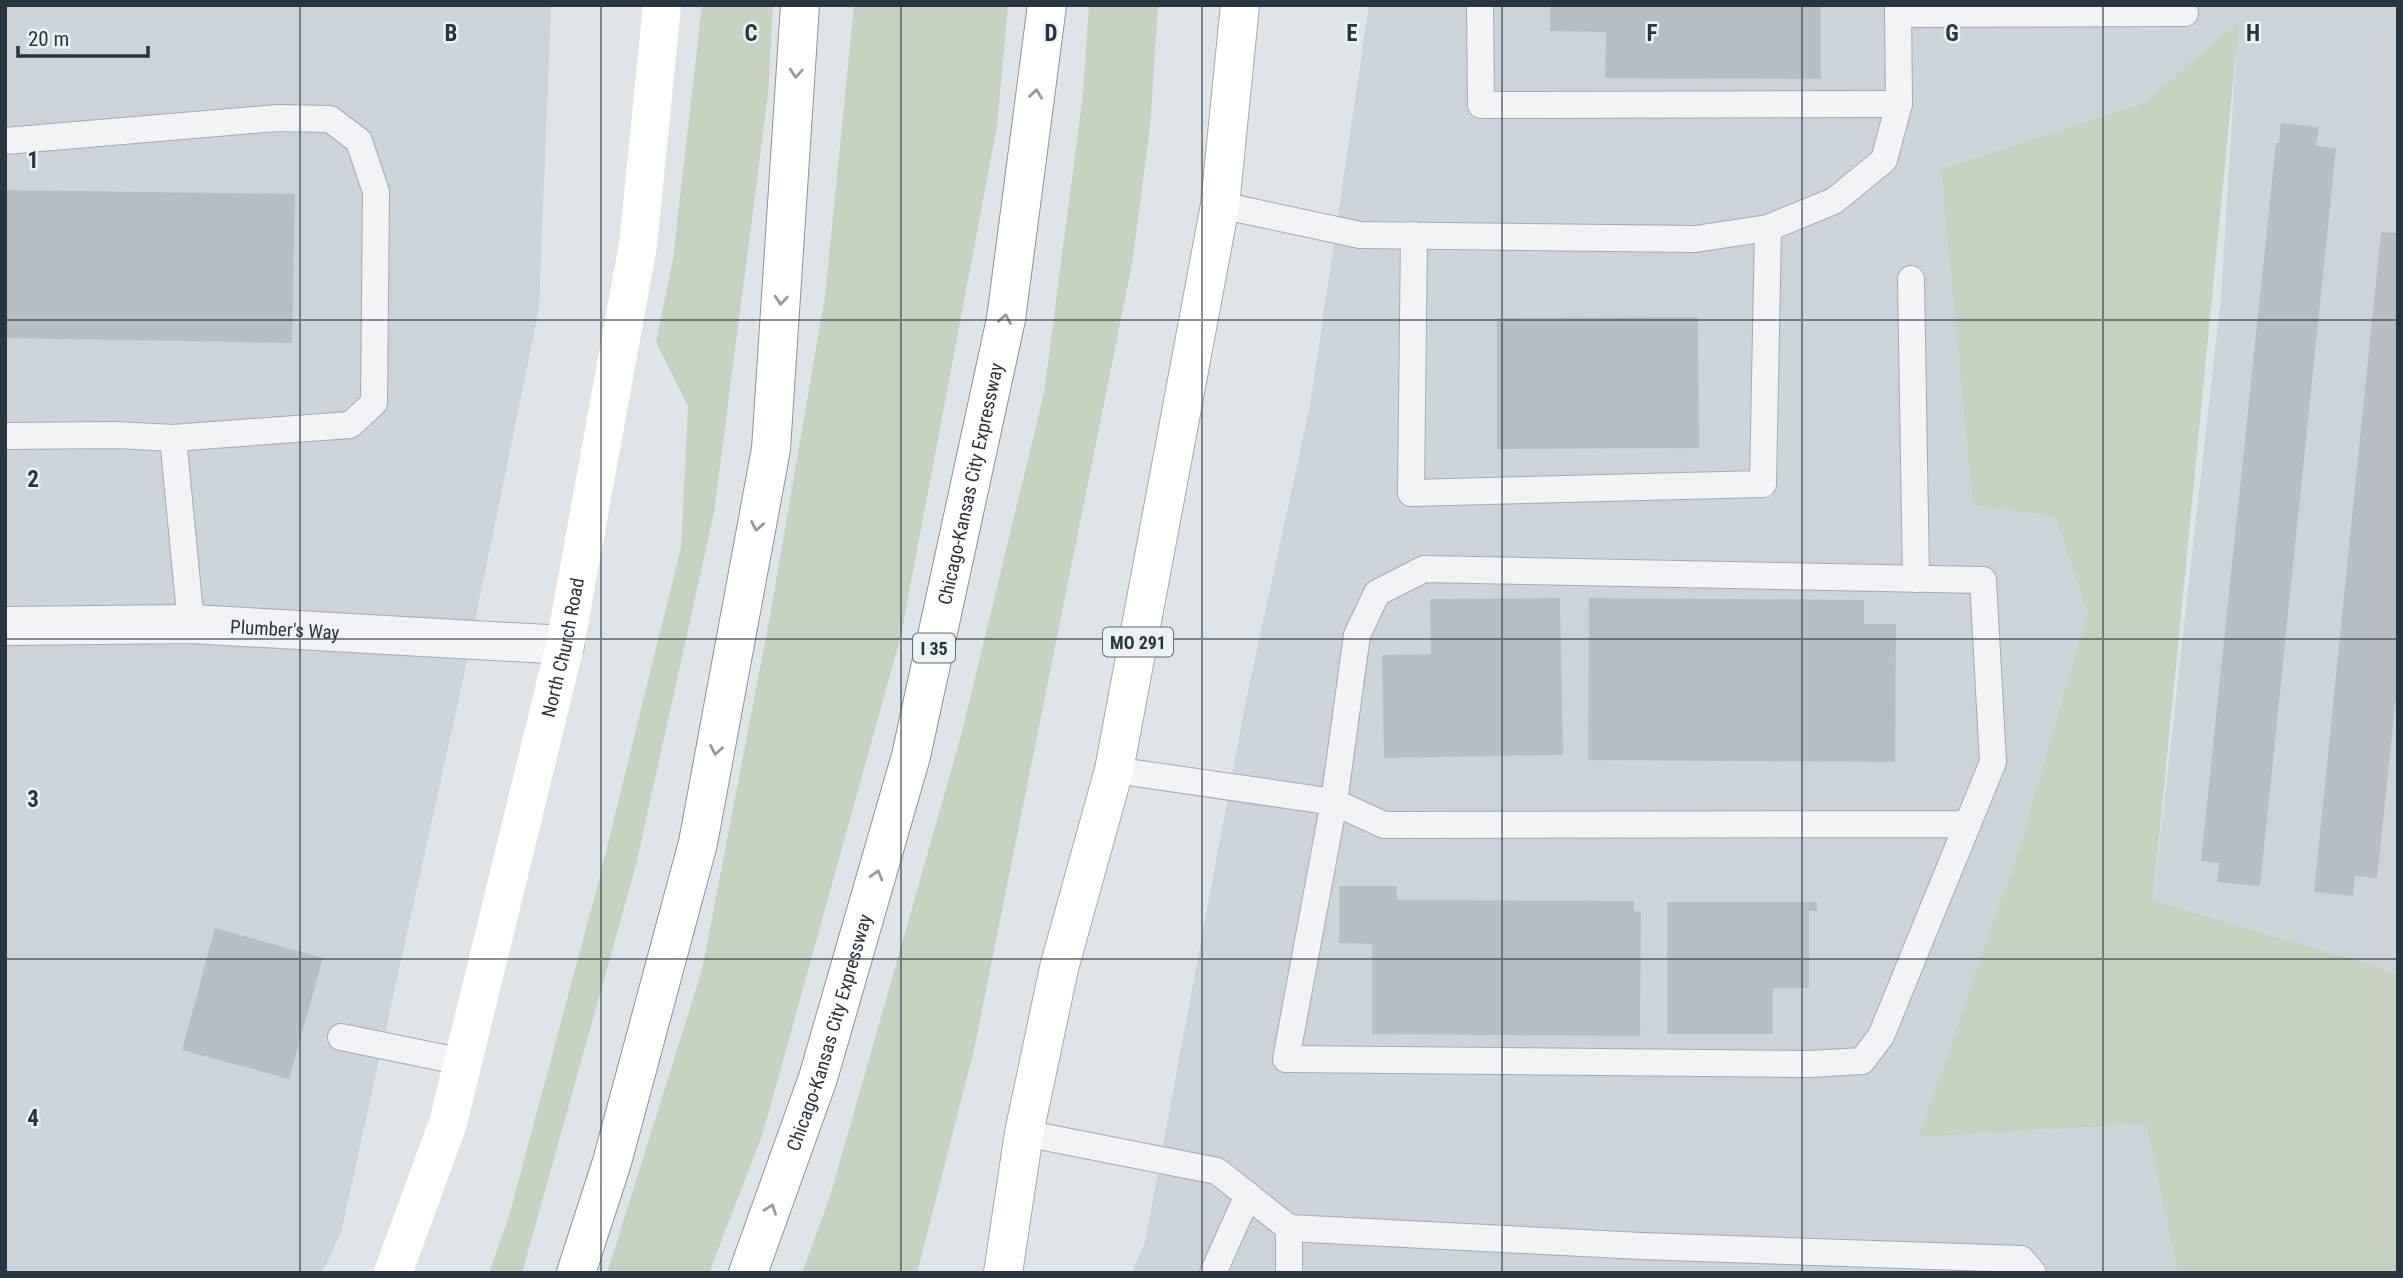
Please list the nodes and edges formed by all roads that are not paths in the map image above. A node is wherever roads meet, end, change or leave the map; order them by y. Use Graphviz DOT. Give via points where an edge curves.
graph roads {
  1 [pos="662,5"];
  2 [pos="800,5"];
  3 [pos="1047,5"];
  4 [pos="1240,5"];
  5 [pos="1480,5"];
  6 [pos="1898,10"];
  7 [pos="2185,13"];
  8 [pos="1899,104"];
  9 [pos="5,141"];
  10 [pos="1220,205"];
  11 [pos="1768,228"];
  12 [pos="1414,235"];
  13 [pos="1911,279"];
  14 [pos="5,436"];
  15 [pos="173,438"];
  16 [pos="1916,579"];
  17 [pos="191,624"];
  18 [pos="5,626"];
  19 [pos="565,645"];
  20 [pos="1114,770"];
  21 [pos="1334,802"];
  22 [pos="1968,824"];
  23 [pos="341,1037"];
  24 [pos="463,1062"];
  25 [pos="1024,1133"];
  26 [pos="1248,1195"];
  27 [pos="1289,1228"];
  28 [pos="393,1273"];
  29 [pos="576,1273"];
  30 [pos="748,1273"];
  31 [pos="1003,1273"];
  32 [pos="1213,1273"];
  33 [pos="1289,1273"];
  34 [pos="2033,1273"];
  1 -- 19 [label="main road, North Church Road" via="638,245"];
  2 -- 29 [label="main road, one-way" via="771,449 698,843 612,1162"];
  30 -- 3 [label="main road, Chicago-Kansas City Expressway / I 35, one-way" via="818,1078 911,756 1006,320"];
  4 -- 10 [label="main road, MO 291"];
  5 -- 8 [label="lane" via="1480,105"];
  6 -- 7 [label="lane"];
  6 -- 8 [label="lane"];
  8 -- 11 [label="lane" via="1884,160 1834,201"];
  9 -- 15 [label="lane" via="277,118 330,119 359,141 376,192 374,403 350,425"];
  10 -- 12 [label="lane" via="1360,235"];
  10 -- 20 [label="main road, MO 291"];
  11 -- 12 [label="lane" via="1695,239"];
  11 -- 12 [label="lane" via="1763,484 1411,493"];
  13 -- 16 [label="lane"];
  14 -- 15 [label="lane"];
  15 -- 17 [label="lane"];
  16 -- 21 [label="lane" via="1424,569 1377,593 1357,635"];
  16 -- 22 [label="lane" via="1983,580 1993,762"];
  17 -- 18 [label="street, Plumber's Way"];
  17 -- 19 [label="street, Plumber's Way"];
  19 -- 24 [label="main road, North Church Road"];
  20 -- 21 [label="lane"];
  20 -- 25 [label="main road, MO 291" via="1059,968"];
  21 -- 22 [label="lane" via="1384,825"];
  21 -- 22 [label="lane" via="1286,1059 1861,1061 1881,1036"];
  23 -- 24 [label="lane"];
  24 -- 28 [label="main road, North Church Road" via="448,1123"];
  25 -- 26 [label="lane" via="1217,1171"];
  25 -- 31 [label="main road, MO 291"];
  26 -- 27 [label="lane"];
  26 -- 32 [label="lane"];
  27 -- 33 [label="lane"];
  27 -- 34 [label="lane" via="2021,1259"];
}
